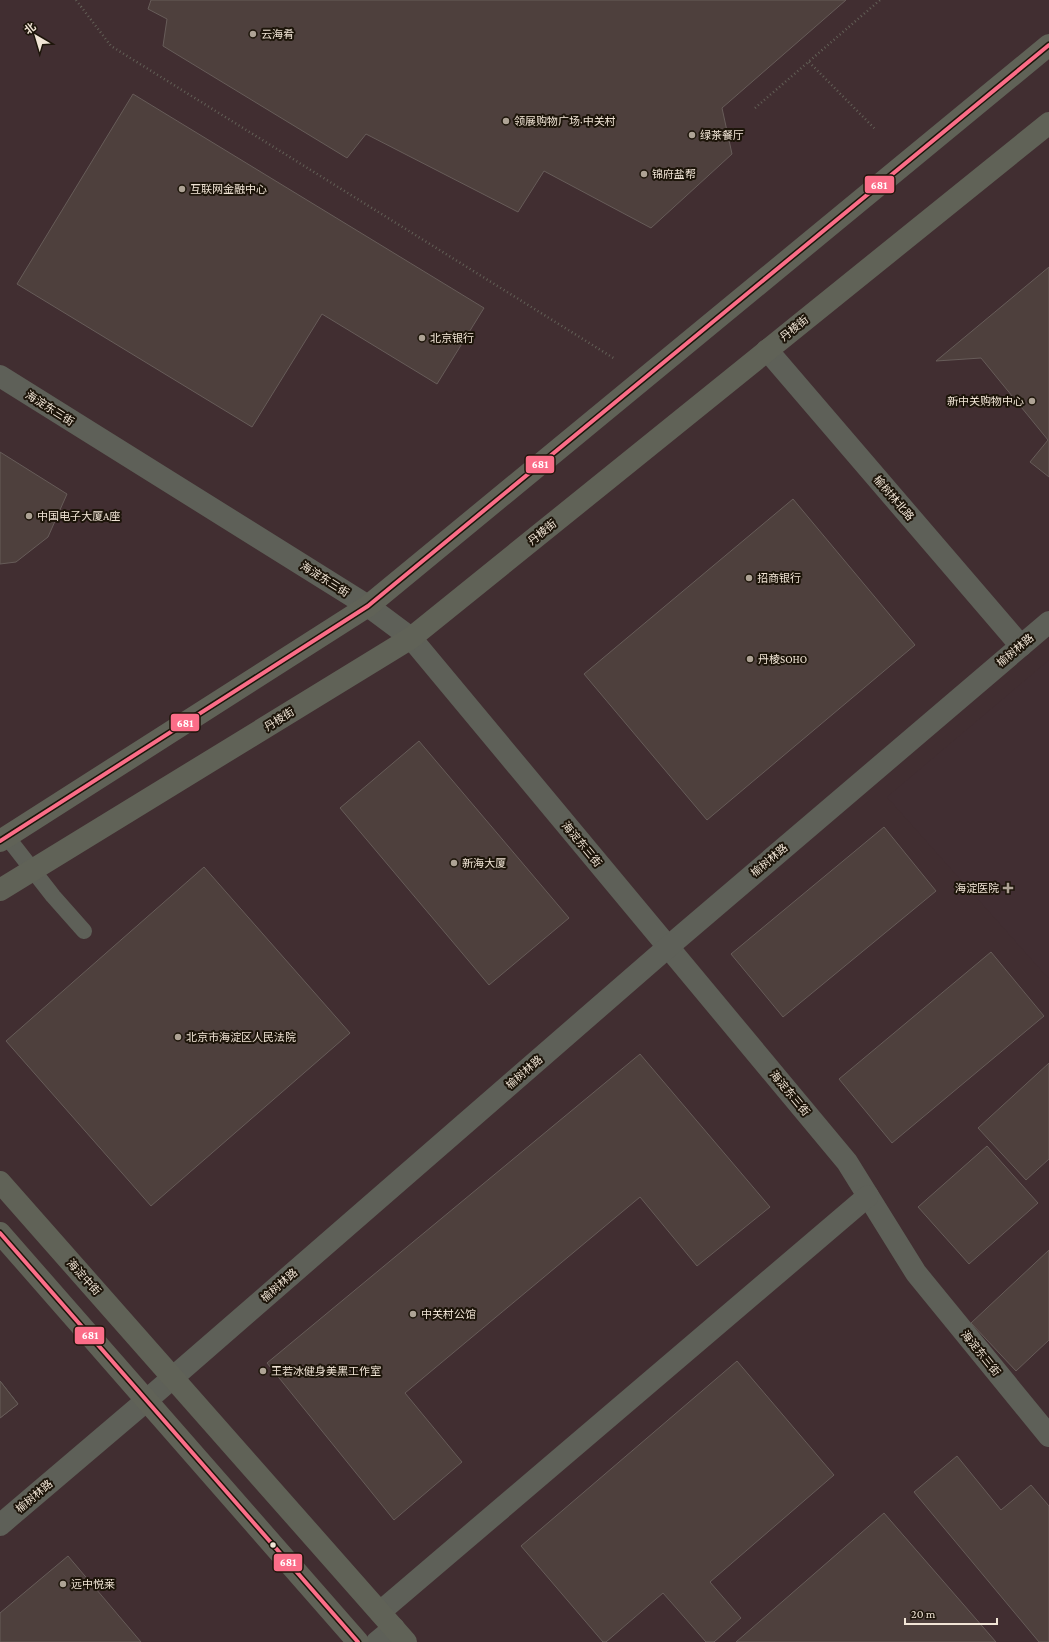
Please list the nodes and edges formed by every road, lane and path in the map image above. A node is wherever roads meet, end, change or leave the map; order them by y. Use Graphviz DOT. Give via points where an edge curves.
graph roads {
  1 [pos="76,0"];
  2 [pos="880,0"];
  3 [pos="1049,45"];
  4 [pos="809,62"];
  5 [pos="755,108"];
  6 [pos="1049,123"];
  7 [pos="876,130"];
  8 [pos="767,350"];
  9 [pos="615,359"];
  10 [pos="0,376"];
  11 [pos="368,606"];
  12 [pos="1049,622"];
  13 [pos="411,638"];
  14 [pos="1021,646"];
  15 [pos="4,839"];
  16 [pos="34,869"];
  17 [pos="0,890"];
  18 [pos="84,931"];
  19 [pos="668,947"];
  20 [pos="0,1182"];
  21 [pos="868,1196"];
  22 [pos="0,1233"];
  23 [pos="174,1377"];
  24 [pos="147,1400"];
  25 [pos="1049,1436"];
  26 [pos="0,1525"];
  27 [pos="380,1612"];
  28 [pos="400,1635"];
  29 [pos="358,1642"];
  30 [pos="377,1642"];
  1 -- 9 [label="path" via="111,46"];
  2 -- 4 [label="path"];
  3 -- 11 [label="main road"];
  4 -- 5 [label="path"];
  4 -- 7 [label="path"];
  6 -- 8 [label="main road, 丹棱街"];
  8 -- 13 [label="main road, 丹棱街"];
  8 -- 14 [label="street, 榆树林北路"];
  10 -- 11 [label="street, 海淀东三街"];
  11 -- 13 [label="street, 海淀东三街"];
  11 -- 15 [label="main road"];
  12 -- 14 [label="street, 榆树林路"];
  13 -- 16 [label="main road, 丹棱街"];
  13 -- 19 [label="street, 海淀东三街"];
  14 -- 19 [label="street, 榆树林路"];
  15 -- 16 [label="lane"];
  16 -- 17 [label="main road, 丹棱街"];
  16 -- 18 [label="lane" via="53,896"];
  19 -- 21 [label="street, 海淀东三街" via="847,1162"];
  19 -- 23 [label="street, 榆树林路"];
  20 -- 23 [label="main road, 海淀中街"];
  21 -- 25 [label="street, 海淀东三街" via="916,1274"];
  21 -- 27 [label="street"];
  22 -- 24 [label="main road"];
  23 -- 24 [label="street, 榆树林路"];
  23 -- 27 [label="main road, 海淀中街"];
  24 -- 26 [label="street, 榆树林路"];
  24 -- 29 [label="main road"];
  27 -- 28 [label="main road, 海淀中街"];
  28 -- 30 [label="street"];
}
